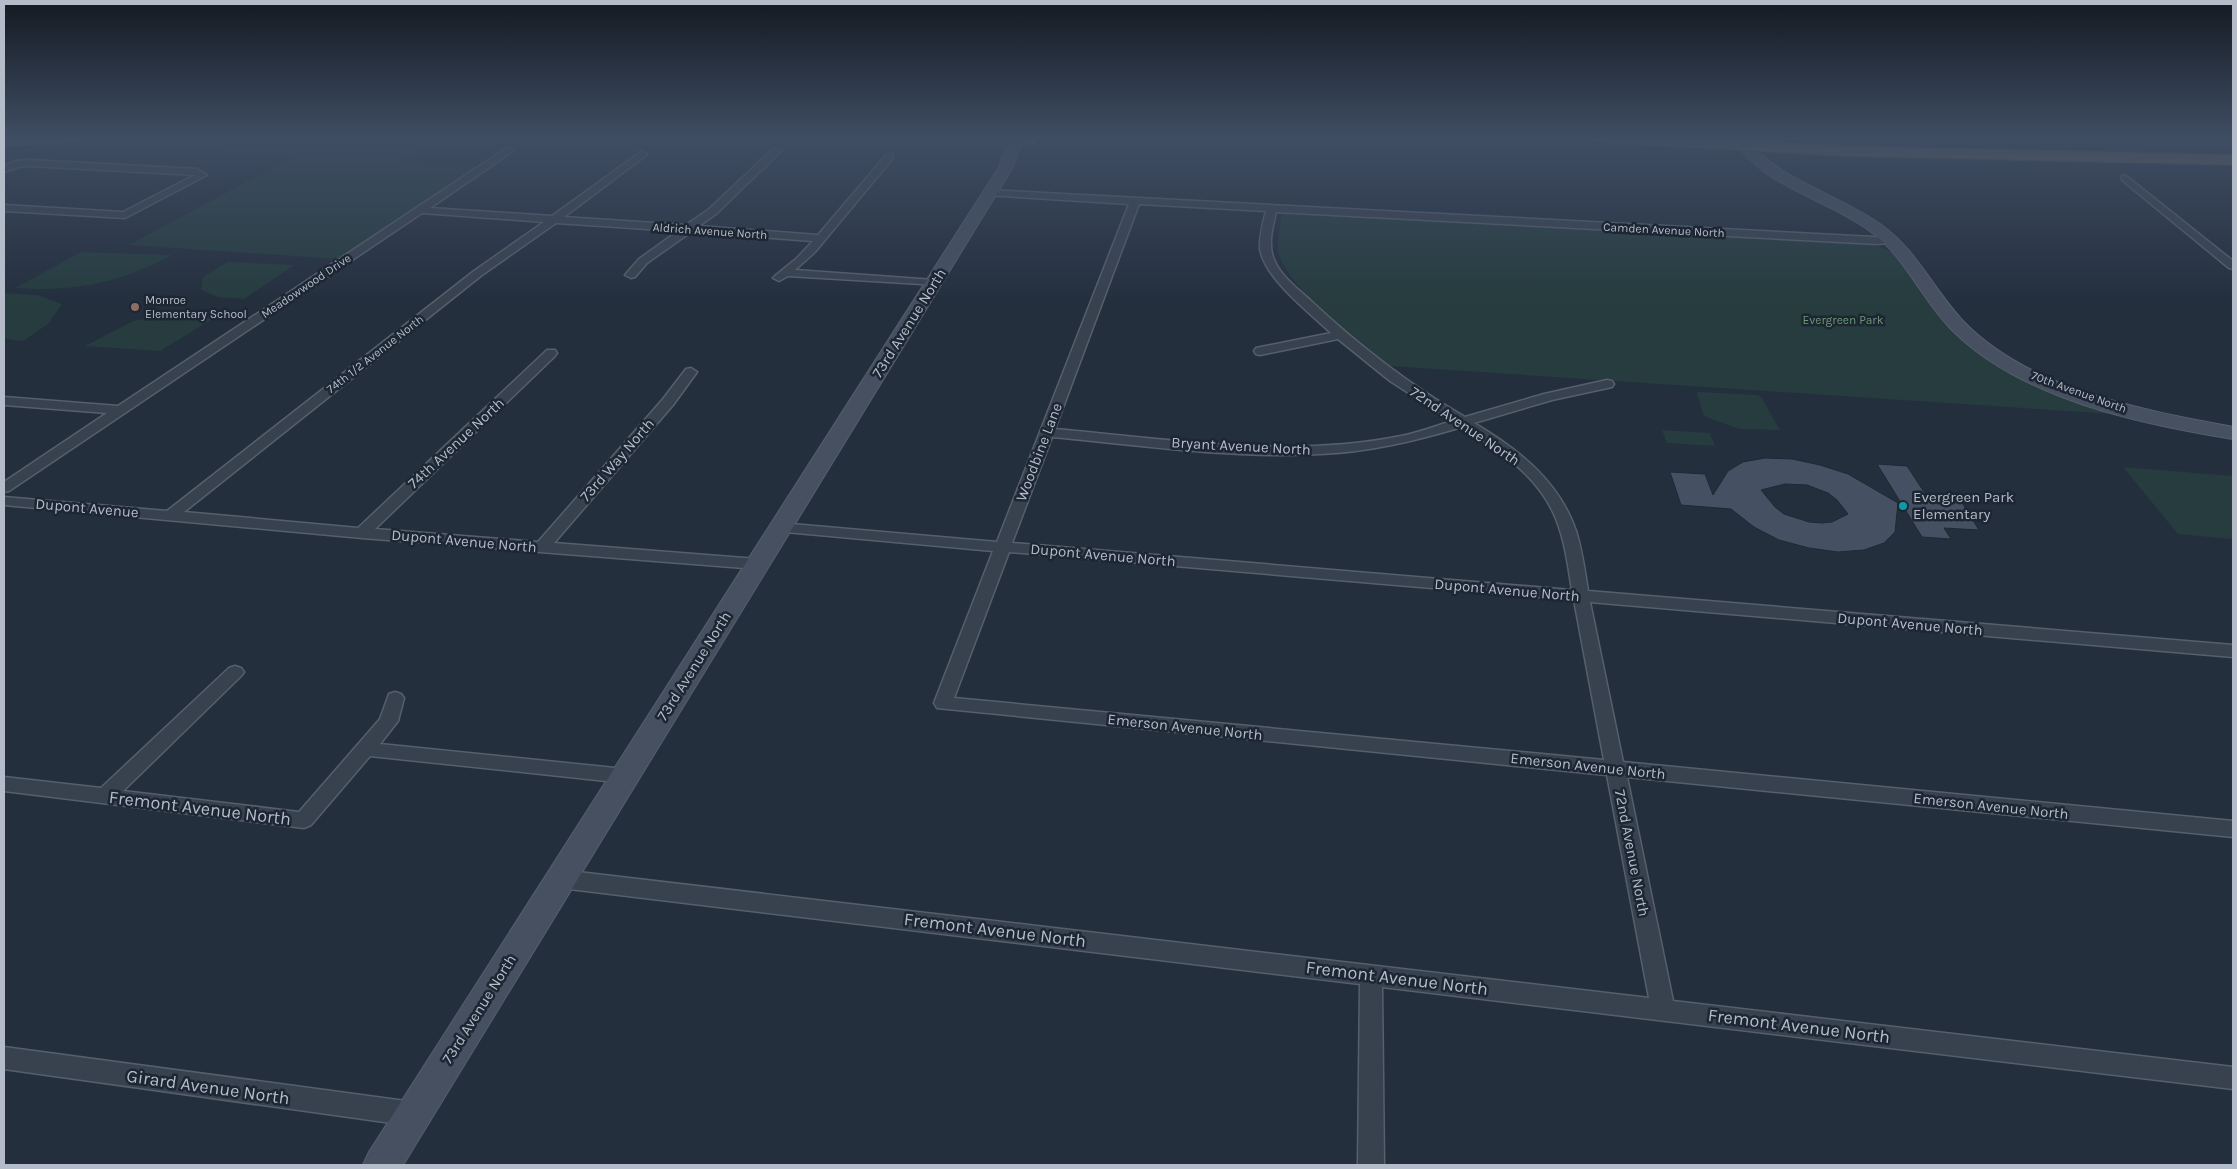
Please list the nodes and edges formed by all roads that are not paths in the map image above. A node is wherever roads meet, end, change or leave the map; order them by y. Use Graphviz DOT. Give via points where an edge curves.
graph roads {
  1 [pos="171,192"];
  2 [pos="448,192"];
  3 [pos="589,192"];
  4 [pos="733,192"];
  5 [pos="860,192"];
  6 [pos="1798,192"];
  7 [pos="1810,192"];
  8 [pos="2142,192"];
  9 [pos="989,194"];
  10 [pos="1135,201"];
  11 [pos="4,208"];
  12 [pos="1270,209"];
  13 [pos="420,210"];
  14 [pos="552,221"];
  15 [pos="688,229"];
  16 [pos="821,238"];
  17 [pos="1889,240"];
  18 [pos="2233,266"];
  19 [pos="631,275"];
  20 [pos="934,283"];
  21 [pos="1340,335"];
  22 [pos="1260,351"];
  23 [pos="551,353"];
  24 [pos="691,372"];
  25 [pos="1607,384"];
  26 [pos="4,401"];
  27 [pos="120,410"];
  28 [pos="1462,423"];
  29 [pos="1046,432"];
  30 [pos="2233,433"];
  31 [pos="4,488"];
  32 [pos="4,501"];
  33 [pos="171,515"];
  34 [pos="780,528"];
  35 [pos="362,533"];
  36 [pos="542,547"];
  37 [pos="1002,547"];
  38 [pos="757,564"];
  39 [pos="1580,596"];
  40 [pos="2233,651"];
  41 [pos="235,672"];
  42 [pos="394,698"];
  43 [pos="943,703"];
  44 [pos="365,749"];
  45 [pos="1615,769"];
  46 [pos="625,776"];
  47 [pos="4,784"];
  48 [pos="105,796"];
  49 [pos="2233,829"];
  50 [pos="561,879"];
  51 [pos="1371,974"];
  52 [pos="1663,1010"];
  53 [pos="4,1058"];
  54 [pos="2233,1078"];
  55 [pos="413,1114"];
  56 [pos="382,1165"];
  57 [pos="1370,1165"];
  1 -- 11 [label="street" via="125,215"];
  2 -- 13 [label="street, Meadowwood Drive"];
  3 -- 14 [label="street, 74th 1/2 Avenue North"];
  4 -- 15 [label="street"];
  5 -- 16 [label="street"];
  6 -- 17 [label="street, 70th Avenue North"];
  7 -- 17 [label="street, 70th Avenue North" via="1877,228"];
  8 -- 18 [label="street"];
  9 -- 10 [label="street, Camden Avenue North"];
  9 -- 20 [label="street, 73rd Avenue North"];
  10 -- 12 [label="street, Camden Avenue North"];
  10 -- 29 [label="street, Woodbine Lane"];
  12 -- 17 [label="street, Camden Avenue North"];
  12 -- 21 [label="street, 72nd Avenue North" via="1266,249 1269,261 1276,273"];
  13 -- 14 [label="street, Aldrich Avenue North"];
  13 -- 27 [label="street, Meadowwood Drive"];
  14 -- 15 [label="street, Aldrich Avenue North"];
  14 -- 33 [label="street, 74th 1/2 Avenue North" via="478,273"];
  15 -- 16 [label="street, Aldrich Avenue North"];
  15 -- 19 [label="street" via="643,261"];
  16 -- 20 [label="street" via="782,276"];
  17 -- 30 [label="street, 70th Avenue North" via="1957,325 1978,344 2021,370 2075,394 2120,408"];
  20 -- 34 [label="street, 73rd Avenue North"];
  21 -- 22 [label="street"];
  21 -- 28 [label="street, 72nd Avenue North" via="1408,388"];
  23 -- 35 [label="street, 74th Avenue North"];
  24 -- 36 [label="street, 73rd Way North"];
  25 -- 28 [label="street, Bryant Avenue North" via="1548,397"];
  26 -- 27 [label="street"];
  27 -- 31 [label="street, Meadowwood Drive"];
  28 -- 29 [label="street, Bryant Avenue North" via="1402,440 1314,450 1237,449"];
  28 -- 39 [label="street, 72nd Avenue North" via="1513,456 1551,494 1564,516 1571,539"];
  29 -- 37 [label="street, Woodbine Lane"];
  32 -- 33 [label="street, Dupont Avenue"];
  33 -- 35 [label="street, Dupont Avenue North"];
  34 -- 37 [label="street, Dupont Avenue North"];
  34 -- 38 [label="street, 73rd Avenue North"];
  35 -- 36 [label="street, Dupont Avenue North"];
  36 -- 38 [label="street, Dupont Avenue North"];
  37 -- 39 [label="street, Dupont Avenue North"];
  37 -- 43 [label="street, Woodbine Lane"];
  38 -- 46 [label="street, 73rd Avenue North"];
  39 -- 40 [label="street, Dupont Avenue North"];
  39 -- 45 [label="street, 72nd Avenue North"];
  41 -- 48 [label="street"];
  42 -- 44 [label="street, Fremont Avenue North" via="389,721"];
  43 -- 45 [label="street, Emerson Avenue North"];
  44 -- 46 [label="street"];
  44 -- 48 [label="street, Fremont Avenue North" via="304,820"];
  45 -- 49 [label="street, Emerson Avenue North"];
  45 -- 52 [label="street, 72nd Avenue North"];
  46 -- 50 [label="street, 73rd Avenue North"];
  47 -- 48 [label="street, Fremont Avenue North"];
  50 -- 51 [label="street, Fremont Avenue North"];
  50 -- 55 [label="street, 73rd Avenue North"];
  51 -- 52 [label="street, Fremont Avenue North"];
  51 -- 57 [label="street"];
  52 -- 54 [label="street, Fremont Avenue North"];
  53 -- 55 [label="street, Girard Avenue North"];
  55 -- 56 [label="street, 73rd Avenue North"];
}
